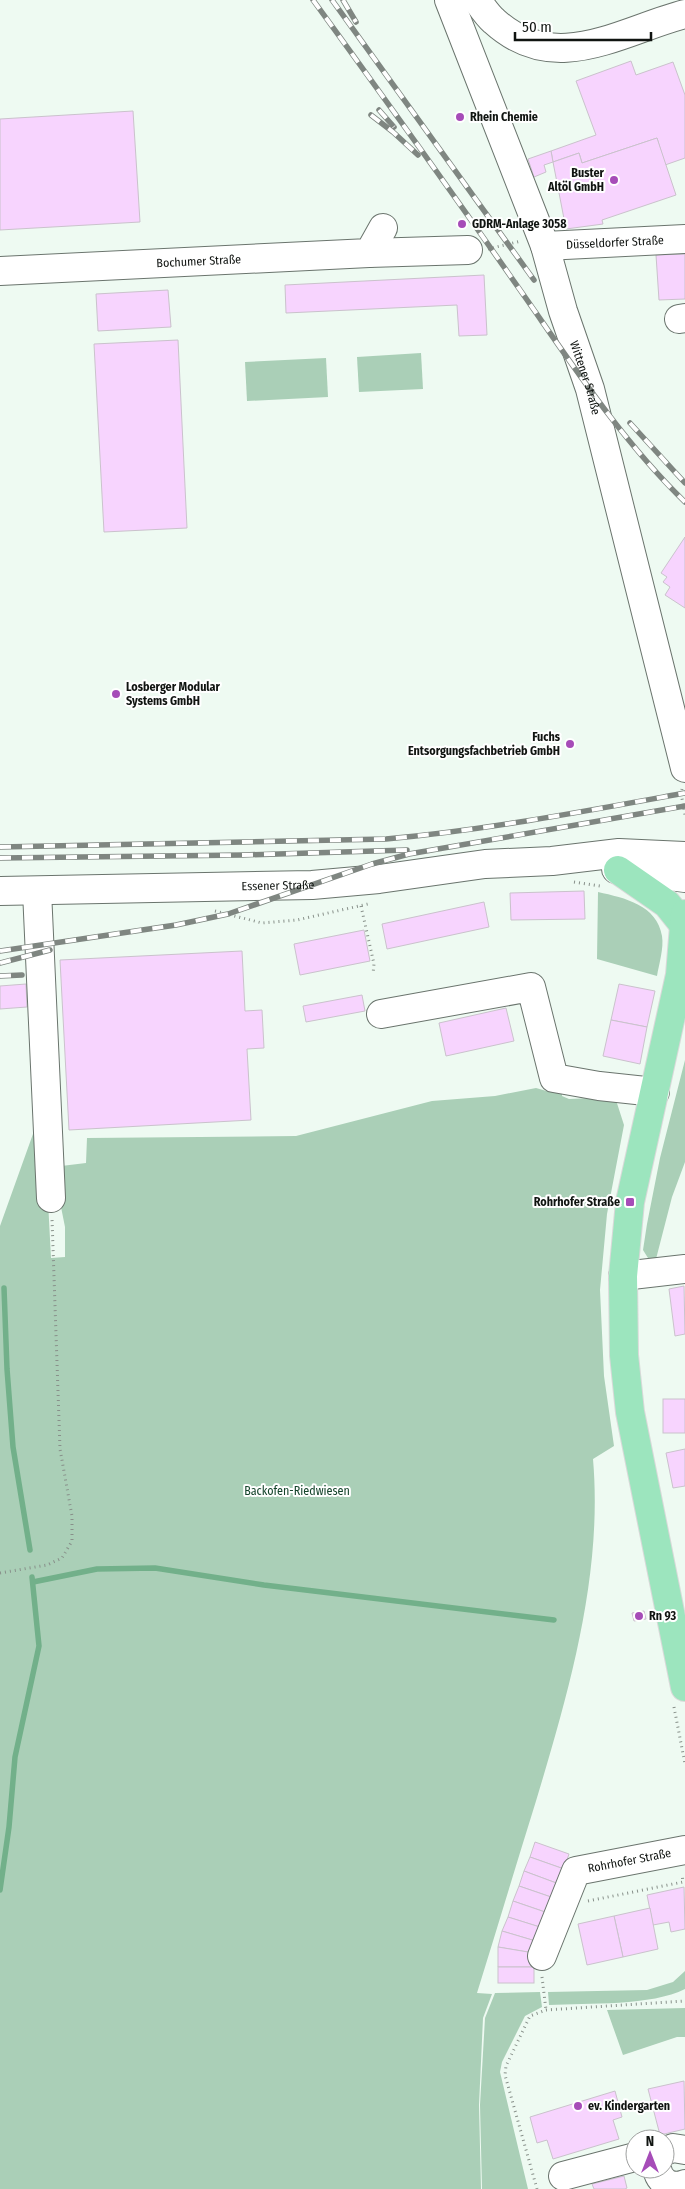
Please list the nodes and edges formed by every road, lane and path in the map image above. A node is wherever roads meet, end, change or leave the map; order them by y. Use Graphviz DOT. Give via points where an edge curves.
graph roads {
  1 [pos="449,0"];
  2 [pos="477,0"];
  3 [pos="666,11"];
  4 [pos="383,228"];
  5 [pos="685,238"];
  6 [pos="542,240"];
  7 [pos="468,250"];
  8 [pos="369,253"];
  9 [pos="0,271"];
  10 [pos="683,751"];
  11 [pos="685,782"];
  12 [pos="685,815"];
  13 [pos="685,856"];
  14 [pos="560,871"];
  15 [pos="613,878"];
  16 [pos="685,878"];
  17 [pos="0,891"];
  18 [pos="37,891"];
  19 [pos="371,904"];
  20 [pos="361,906"];
  21 [pos="228,914"];
  22 [pos="684,919"];
  23 [pos="683,970"];
  24 [pos="373,974"];
  25 [pos="381,1014"];
  26 [pos="655,1092"];
  27 [pos="51,1198"];
  28 [pos="685,1269"];
  29 [pos="623,1276"];
  30 [pos="0,1573"];
  31 [pos="679,1626"];
  32 [pos="685,1687"];
  33 [pos="681,1851"];
  34 [pos="581,1869"];
  35 [pos="542,1956"];
  36 [pos="684,2000"];
  37 [pos="546,2010"];
  38 [pos="625,2160"];
  39 [pos="563,2176"];
  40 [pos="662,2179"];
  41 [pos="685,2184"];
  42 [pos="537,2189"];
  1 -- 6 [label="street, Wittener Straße" via="518,202"];
  2 -- 3 [label="street" via="510,34 538,46 563,49 591,46"];
  4 -- 8 [label="street"];
  5 -- 6 [label="street, Düsseldorfer Straße"];
  6 -- 7 [label="path"];
  6 -- 10 [label="street, Wittener Straße" via="590,389"];
  7 -- 8 [label="street, Bochumer Straße"];
  8 -- 9 [label="street, Bochumer Straße"];
  11 -- 12 [label="path" via="680,794"];
  13 -- 14 [label="street, Essener Straße" via="619,853"];
  14 -- 15 [label="street, Essener Straße"];
  14 -- 15 [label="path"];
  14 -- 18 [label="street, Essener Straße" via="485,864 312,885"];
  15 -- 16 [label="street, Essener Straße"];
  15 -- 22 [label="main road" via="667,904"];
  17 -- 18 [label="street, Essener Straße"];
  18 -- 27 [label="street"];
  19 -- 20 [label="path"];
  20 -- 21 [label="path" via="262,924"];
  20 -- 24 [label="path" via="374,964"];
  22 -- 23 [label="main road"];
  23 -- 26 [label="main road"];
  25 -- 26 [label="street" via="531,987 554,1078"];
  26 -- 29 [label="main road" via="630,1202"];
  27 -- 30 [label="path" via="60,1449 72,1516 72,1541 62,1558 47,1565"];
  28 -- 29 [label="street"];
  29 -- 31 [label="main road" via="624,1355 630,1412"];
  31 -- 32 [label="main road"];
  33 -- 34 [label="street, Rohrhofer Straße"];
  33 -- 34 [label="path" via="683,1882 587,1901"];
  34 -- 35 [label="street, Rohrhofer Straße" via="576,1871"];
  35 -- 37 [label="path" via="542,1990"];
  36 -- 37 [label="path"];
  37 -- 42 [label="path" via="530,2016 506,2066 505,2075"];
  38 -- 39 [label="street"];
  40 -- 41 [label="street" via="676,2186"];
}
